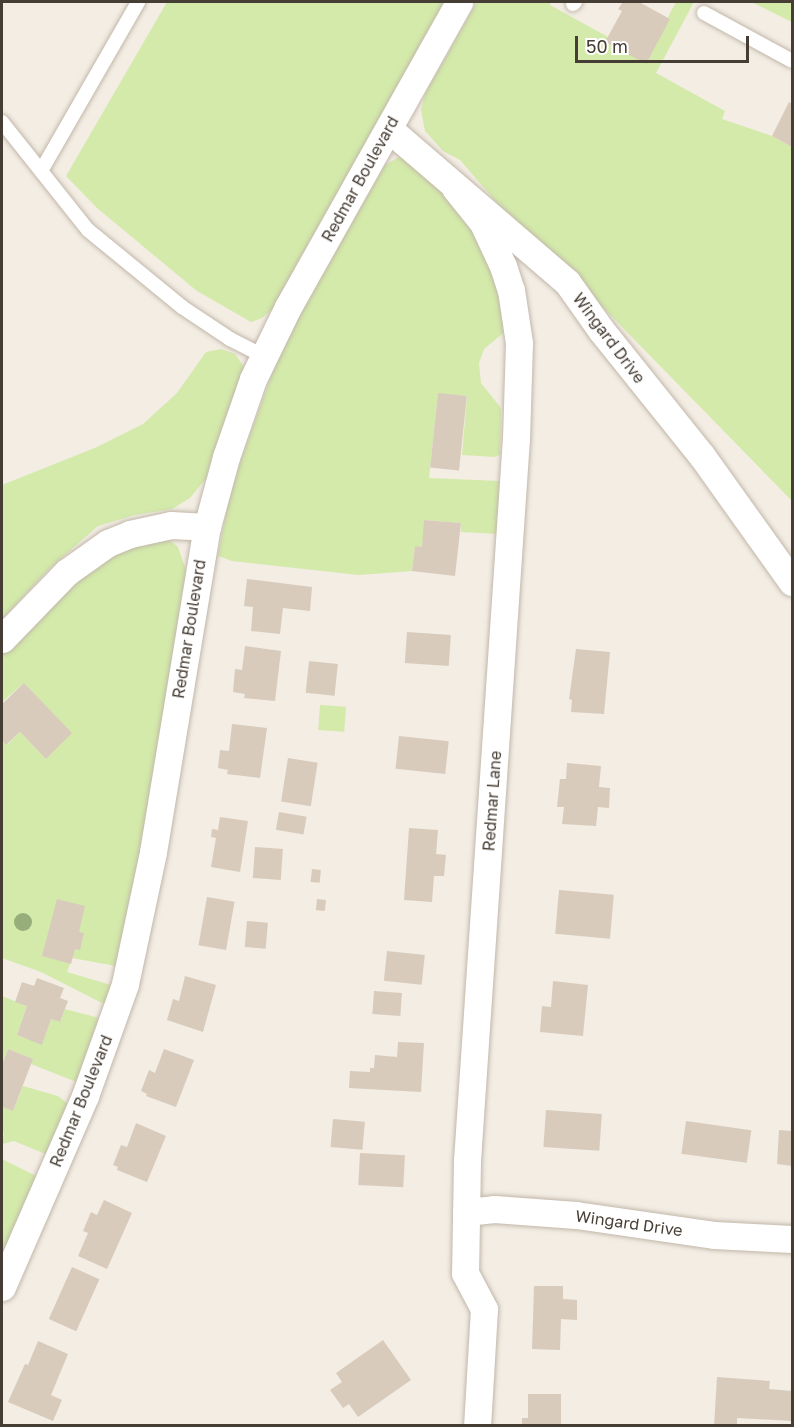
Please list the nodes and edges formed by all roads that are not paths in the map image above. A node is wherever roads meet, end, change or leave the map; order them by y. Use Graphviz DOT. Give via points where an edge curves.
graph roads {
  1 [pos="138,2"];
  2 [pos="459,2"];
  3 [pos="704,13"];
  4 [pos="792,61"];
  5 [pos="2,122"];
  6 [pos="388,129"];
  7 [pos="41,171"];
  8 [pos="455,188"];
  9 [pos="264,356"];
  10 [pos="207,527"];
  11 [pos="792,582"];
  12 [pos="2,639"];
  13 [pos="466,1212"];
  14 [pos="792,1239"];
  15 [pos="2,1287"];
  16 [pos="477,1425"];
  1 -- 7 [label="lane"];
  2 -- 6 [label="street, Redmar Boulevard"];
  3 -- 4 [label="lane"];
  5 -- 7 [label="lane"];
  6 -- 8 [label="street, Wingard Drive"];
  6 -- 9 [label="street, Redmar Boulevard"];
  7 -- 9 [label="lane" via="88,230 182,307"];
  8 -- 11 [label="street, Wingard Drive" via="567,282 702,456"];
  8 -- 13 [label="street, Redmar Lane" via="483,223 503,266 519,343"];
  9 -- 10 [label="street, Redmar Boulevard" via="226,457"];
  10 -- 12 [label="street" via="171,525 108,543 67,573"];
  10 -- 15 [label="street, Redmar Boulevard" via="153,852 125,984 80,1107"];
  13 -- 14 [label="street, Wingard Drive" via="494,1209 576,1215 714,1235"];
  13 -- 16 [label="street, Redmar Lane" via="465,1273 484,1309"];
}
